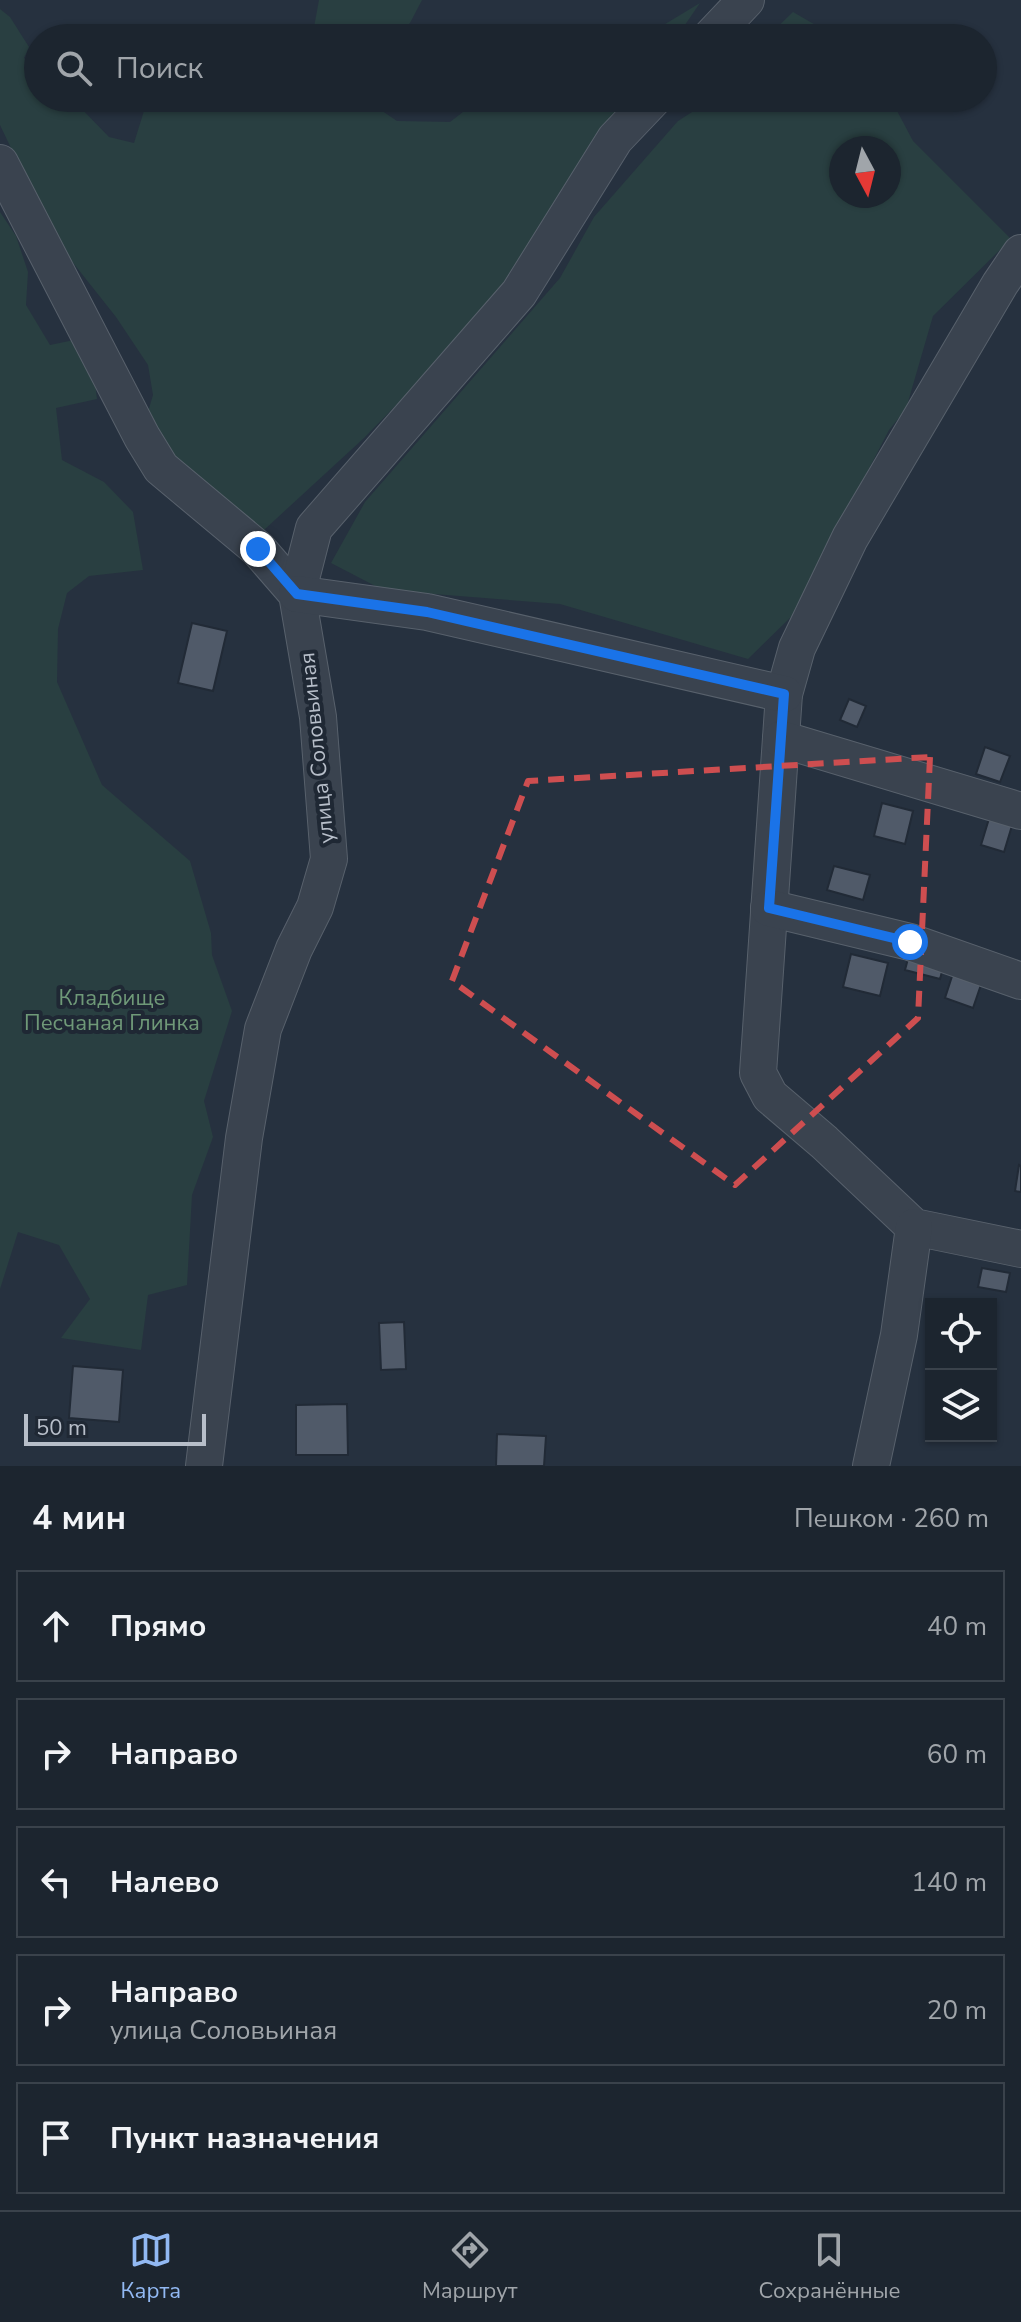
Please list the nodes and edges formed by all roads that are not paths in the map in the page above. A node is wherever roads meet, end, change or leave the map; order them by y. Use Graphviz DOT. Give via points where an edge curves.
graph roads {
  1 [pos="746,0"];
  2 [pos="723,24"];
  3 [pos="641,112"];
  4 [pos="0,163"];
  5 [pos="1021,253"];
  6 [pos="297,594"];
  7 [pos="784,694"];
  8 [pos="781,739"];
  9 [pos="1021,811"];
  10 [pos="769,908"];
  11 [pos="1021,981"];
  12 [pos="914,1227"];
  13 [pos="1021,1249"];
  14 [pos="204,1466"];
  15 [pos="871,1466"];
  1 -- 2 [label="street"];
  3 -- 6 [label="street" via="615,139 519,293 314,528"];
  4 -- 6 [label="street" via="161,468 258,549"];
  5 -- 7 [label="street" via="850,538 797,648"];
  6 -- 7 [label="street" via="427,612"];
  6 -- 14 [label="street, улица Соловьиная" via="318,717 329,859 315,907 263,1029 244,1138"];
  7 -- 8 [label="street"];
  8 -- 9 [label="street"];
  8 -- 10 [label="street"];
  10 -- 11 [label="street" via="910,942"];
  10 -- 12 [label="street" via="758,1073 770,1096"];
  12 -- 13 [label="street"];
  12 -- 15 [label="street" via="899,1335"];
}
